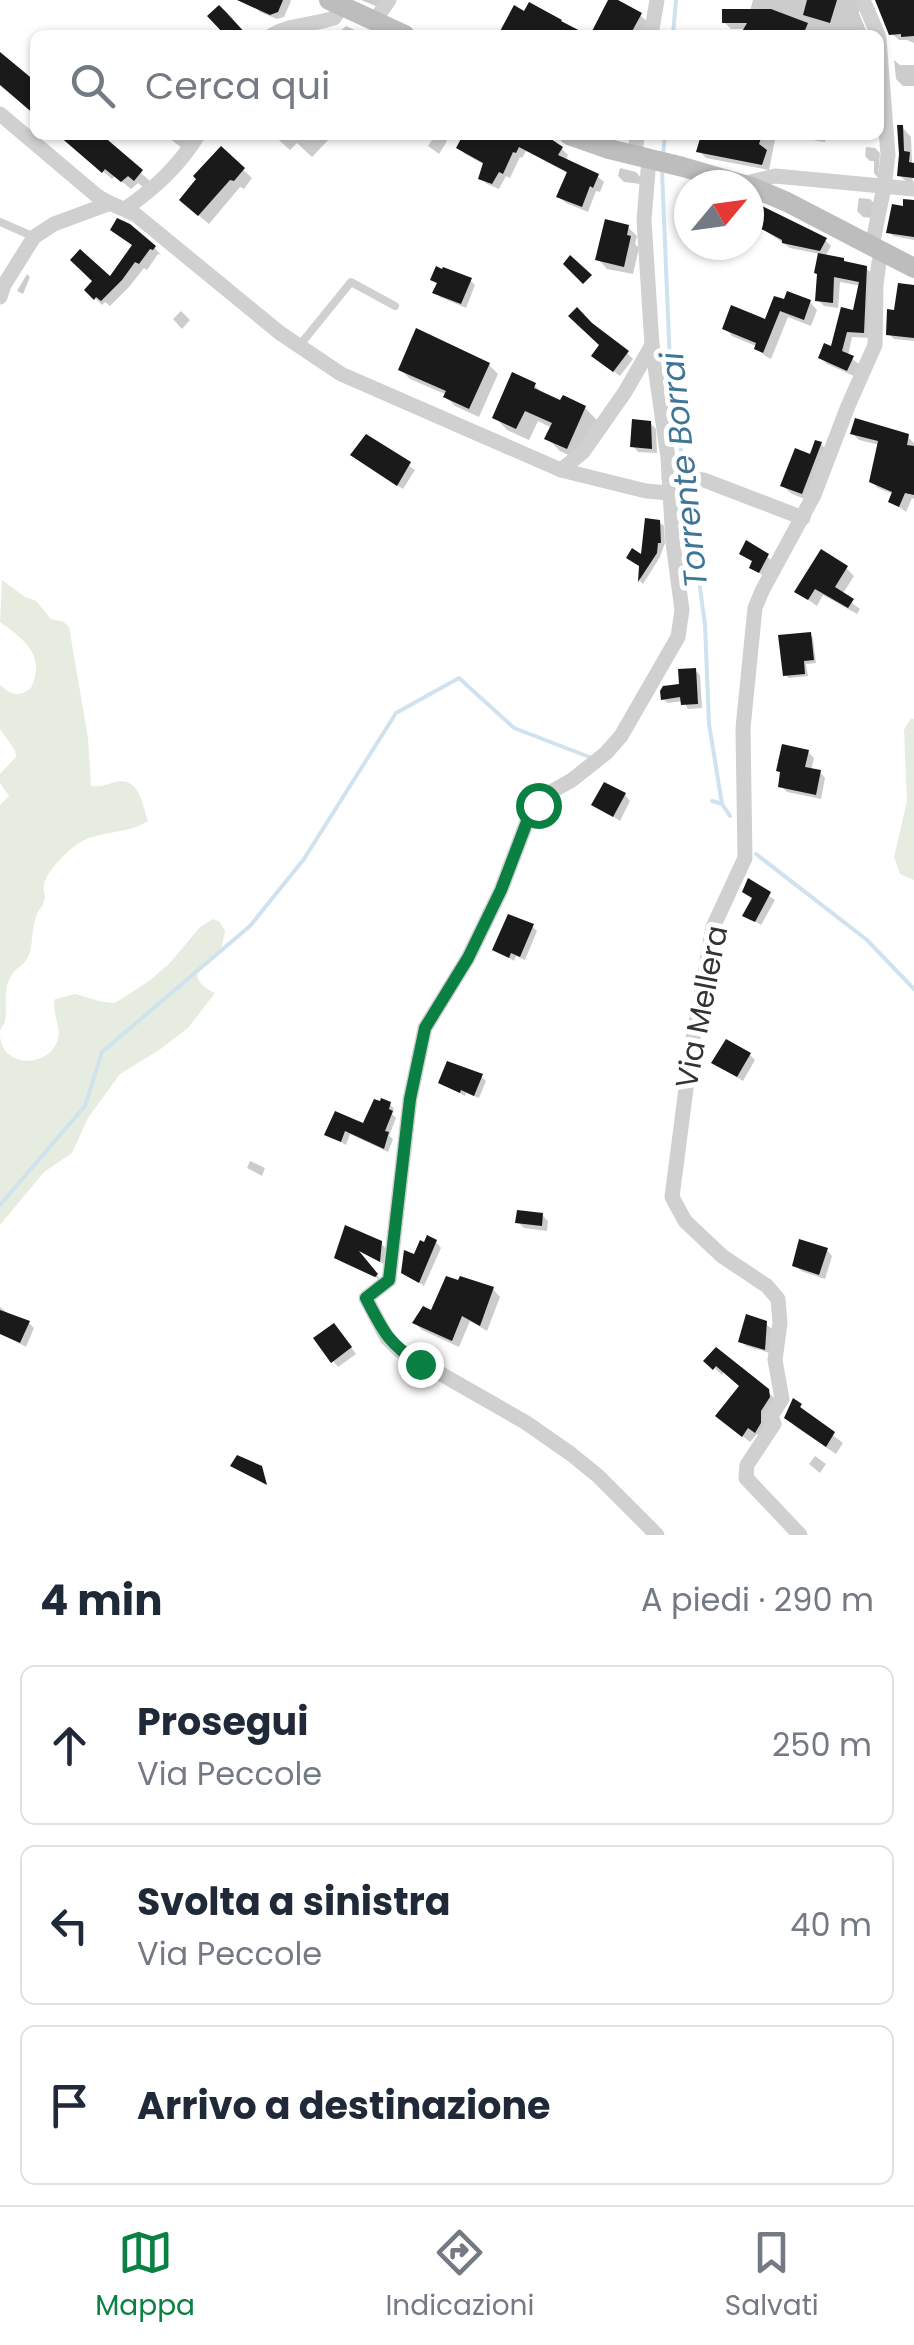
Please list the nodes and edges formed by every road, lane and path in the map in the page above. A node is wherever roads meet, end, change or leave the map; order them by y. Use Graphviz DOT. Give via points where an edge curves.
graph roads {
  1 [pos="389,0"];
  2 [pos="657,0"];
  3 [pos="863,0"];
  4 [pos="336,3"];
  5 [pos="375,20"];
  6 [pos="282,30"];
  7 [pos="395,30"];
  8 [pos="652,30"];
  9 [pos="875,30"];
  10 [pos="884,108"];
  11 [pos="0,114"];
  12 [pos="30,139"];
  13 [pos="31,140"];
  14 [pos="195,140"];
  15 [pos="580,140"];
  16 [pos="644,152"];
  17 [pos="692,170"];
  18 [pos="764,179"];
  19 [pos="884,187"];
  20 [pos="914,189"];
  21 [pos="764,192"];
  22 [pos="108,204"];
  23 [pos="126,209"];
  24 [pos="0,222"];
  25 [pos="34,238"];
  26 [pos="878,249"];
  27 [pos="914,268"];
  28 [pos="0,297"];
  29 [pos="395,306"];
  30 [pos="652,345"];
  31 [pos="298,346"];
  32 [pos="561,470"];
  33 [pos="673,482"];
  34 [pos="803,518"];
  35 [pos="657,1535"];
  36 [pos="800,1535"];
  1 -- 5 [label="street"];
  2 -- 8 [label="street"];
  3 -- 9 [label="street, Via Mellera"];
  4 -- 5 [label="main road"];
  4 -- 6 [label="street" via="334,18"];
  5 -- 7 [label="main road"];
  10 -- 19 [label="street, Via Mellera"];
  11 -- 12 [label="street"];
  13 -- 22 [label="street"];
  14 -- 23 [label="street" via="166,177"];
  15 -- 16 [label="main road"];
  16 -- 17 [label="main road"];
  16 -- 30 [label="street"];
  18 -- 19 [label="street"];
  19 -- 20 [label="street"];
  19 -- 26 [label="street, Via Mellera"];
  21 -- 26 [label="main road"];
  22 -- 23 [label="street"];
  22 -- 25 [label="street"];
  23 -- 31 [label="street"];
  24 -- 25 [label="lane"];
  25 -- 28 [label="street"];
  26 -- 27 [label="main road"];
  26 -- 34 [label="street, Via Mellera" via="875,345"];
  29 -- 31 [label="lane" via="351,282"];
  30 -- 32 [label="street" via="583,452"];
  30 -- 33 [label="street"];
  31 -- 32 [label="street" via="340,374"];
  32 -- 33 [label="street" via="646,491"];
  33 -- 34 [label="street" via="704,480"];
  33 -- 35 [label="street" via="678,638 621,736 549,793 528,819 468,958 425,1028 389,1280 366,1298 399,1350 572,1454"];
  34 -- 36 [label="street, Via Mellera" via="756,608 743,728 745,858 712,927 672,1197 684,1221 778,1299 775,1360 782,1399 746,1478"];
}
